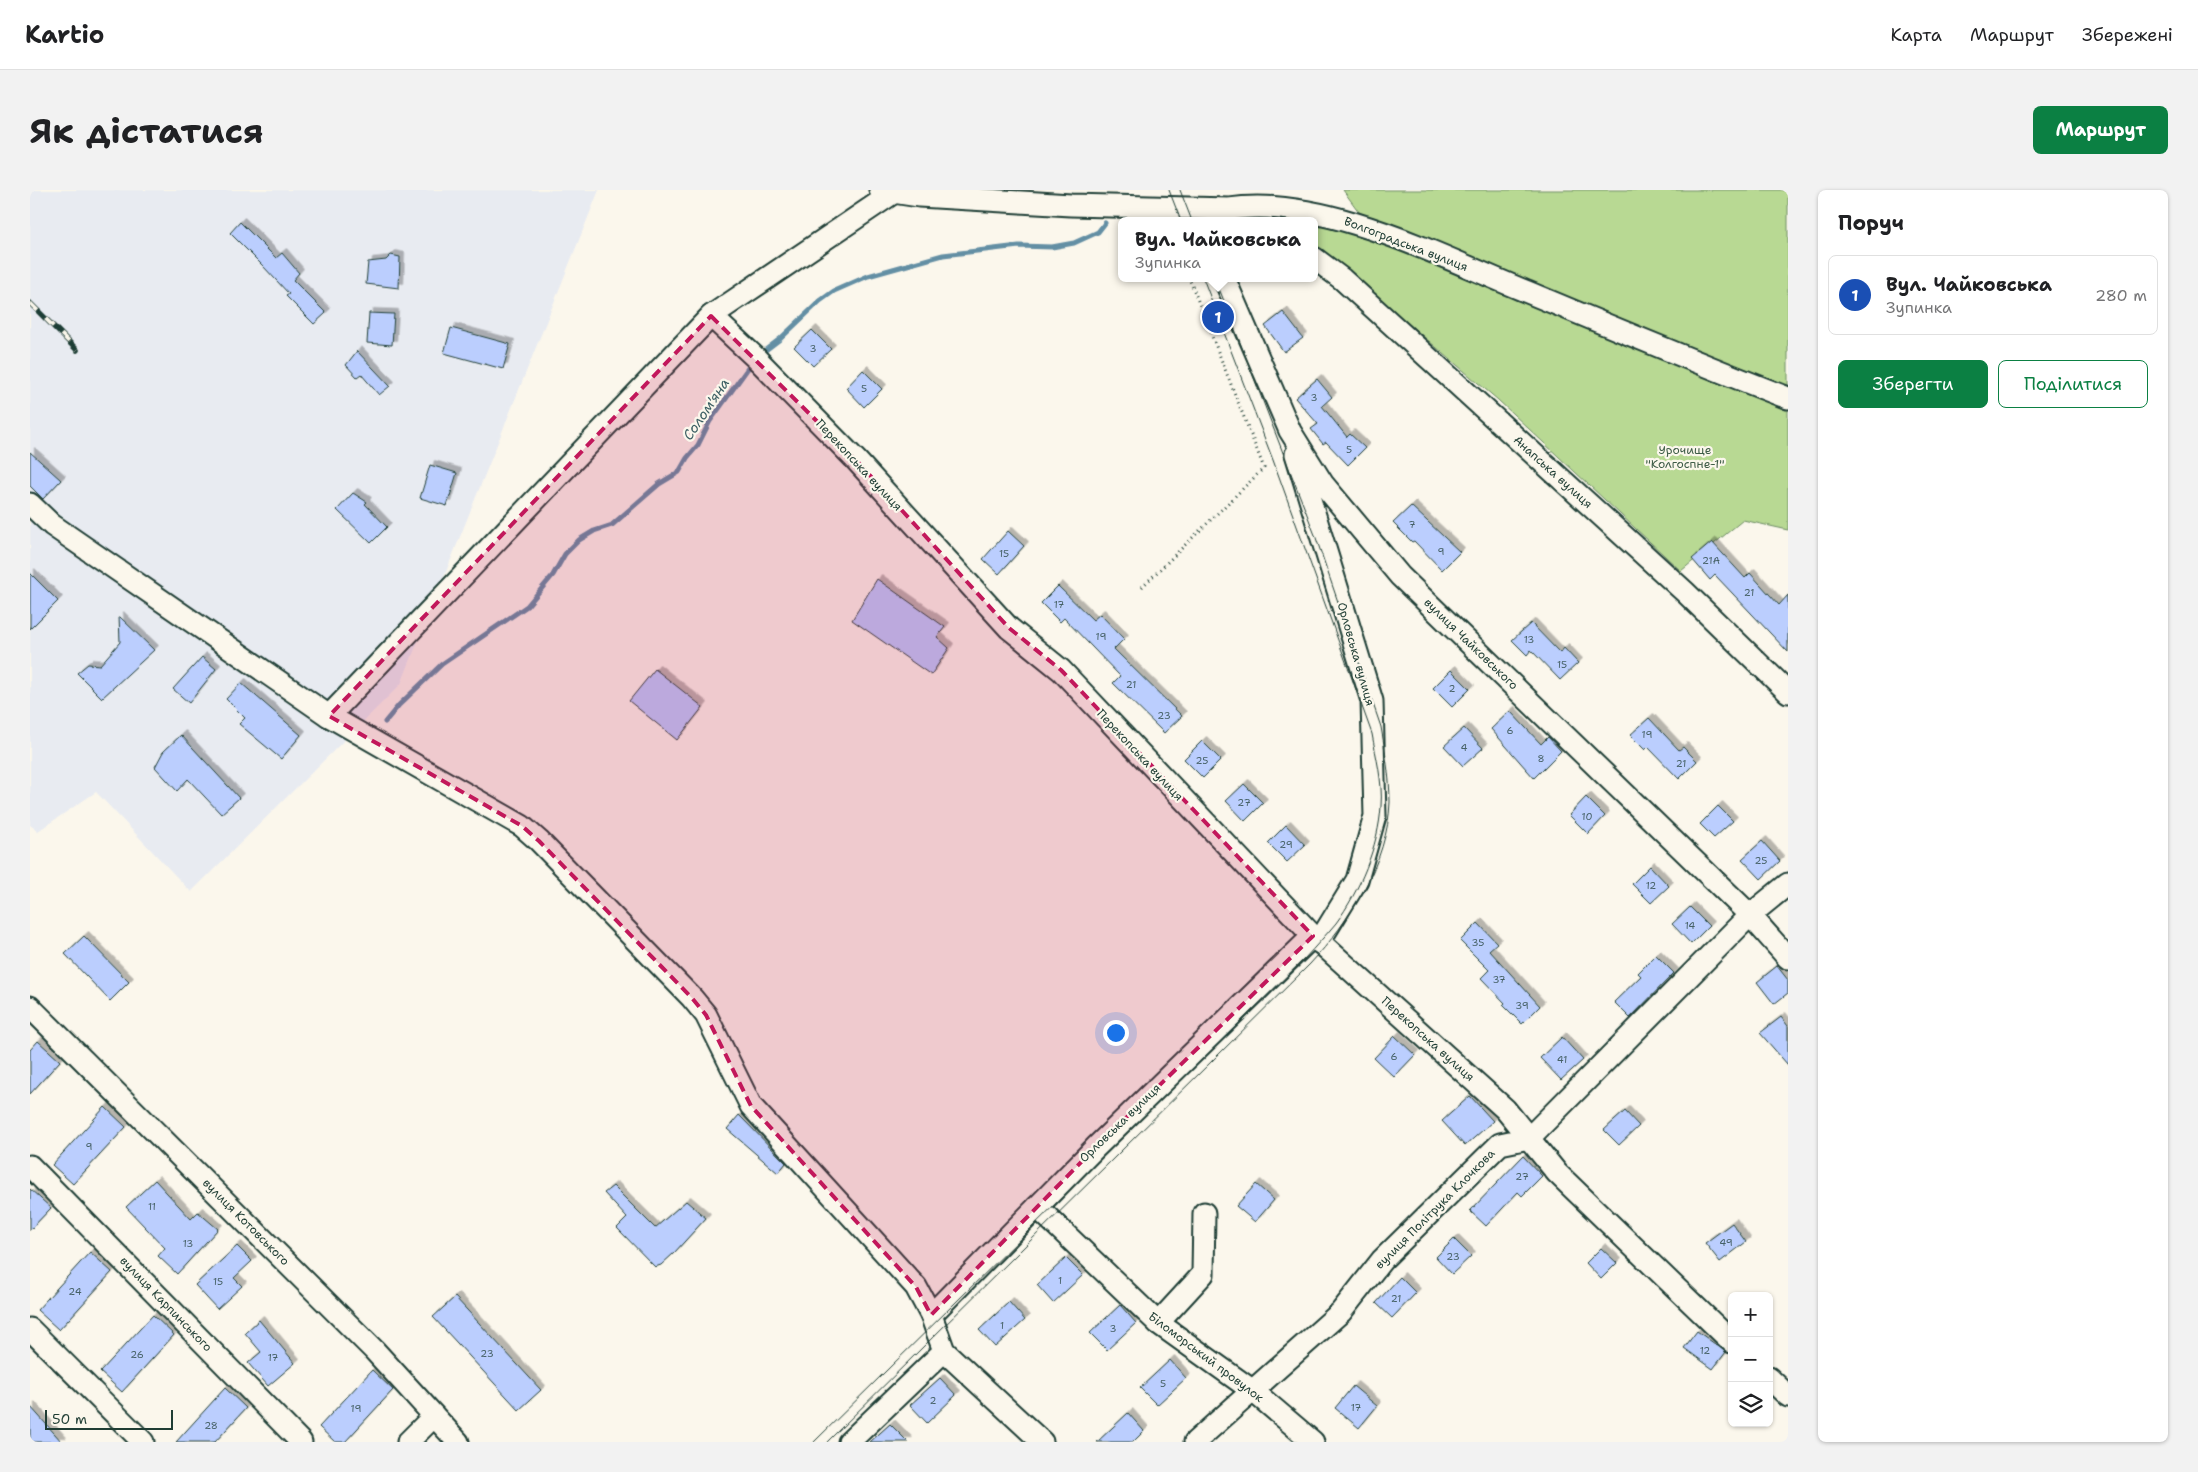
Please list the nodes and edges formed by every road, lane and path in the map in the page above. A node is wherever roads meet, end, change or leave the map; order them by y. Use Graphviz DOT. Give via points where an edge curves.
graph roads {
  1 [pos="887,191"];
  2 [pos="1070,198"];
  3 [pos="1248,206"];
  4 [pos="1204,214"];
  5 [pos="1261,217"];
  6 [pos="1318,261"];
  7 [pos="1191,282"];
  8 [pos="1226,282"];
  9 [pos="711,316"];
  10 [pos="1788,398"];
  11 [pos="1286,422"];
  12 [pos="30,504"];
  13 [pos="1142,587"];
  14 [pos="1788,692"];
  15 [pos="329,716"];
  16 [pos="1788,884"];
  17 [pos="1750,915"];
  18 [pos="1316,939"];
  19 [pos="1788,958"];
  20 [pos="30,1007"];
  21 [pos="1529,1138"];
  22 [pos="30,1166"];
  23 [pos="1037,1207"];
  24 [pos="1204,1213"];
  25 [pos="931,1315"];
  26 [pos="1158,1323"];
  27 [pos="30,1329"];
  28 [pos="1728,1338"];
  29 [pos="944,1351"];
  30 [pos="1773,1382"];
  31 [pos="1253,1391"];
  32 [pos="1788,1396"];
  33 [pos="434,1416"];
  34 [pos="143,1442"];
  35 [pos="301,1442"];
  36 [pos="408,1442"];
  37 [pos="458,1442"];
  38 [pos="849,1442"];
  39 [pos="1042,1442"];
  40 [pos="1195,1442"];
  41 [pos="1313,1442"];
  1 -- 2 [label="street, Волгоградська вулиця" via="919,196"];
  1 -- 9 [label="street"];
  2 -- 4 [label="street, Волгоградська вулиця"];
  3 -- 4 [label="street, Волгоградська вулиця"];
  3 -- 5 [label="street"];
  3 -- 10 [label="street, Волгоградська вулиця" via="1334,216 1382,233"];
  6 -- 14 [label="street, Анапська вулиця" via="1685,592"];
  7 -- 13 [label="path" via="1264,468"];
  8 -- 11 [label="street, вулиця Чайковського"];
  9 -- 15 [label="street"];
  9 -- 18 [label="street, Перекопська вулиця" via="856,460 1009,628 1061,670"];
  11 -- 17 [label="street, вулиця Чайковського" via="1323,484 1400,576"];
  11 -- 18 [label="street, Орловська вулиця" via="1372,701 1375,816 1357,880"];
  12 -- 15 [label="street" via="52,525"];
  15 -- 25 [label="street" via="522,826 539,841 692,998 706,1015 751,1106 916,1287"];
  16 -- 17 [label="street"];
  17 -- 19 [label="street, вулиця Чайковського"];
  17 -- 21 [label="street"];
  18 -- 21 [label="street, Перекопська вулиця" via="1505,1109"];
  18 -- 23 [label="street, Орловська вулиця" via="1096,1146"];
  20 -- 33 [label="street, вулиця Котовського" via="374,1350"];
  21 -- 28 [label="street, Перекопська вулиця" via="1557,1173"];
  21 -- 31 [label="street, вулиця Політрука Клочкова" via="1500,1144 1382,1260 1341,1312"];
  22 -- 35 [label="street, вулиця Карпинського"];
  23 -- 25 [label="street, Орловська вулиця"];
  23 -- 26 [label="street, Біломорський провулок"];
  24 -- 26 [label="street" via="1203,1274"];
  25 -- 29 [label="street"];
  26 -- 31 [label="street, Біломорський провулок"];
  27 -- 34 [label="street"];
  29 -- 38 [label="street"];
  29 -- 39 [label="street"];
  30 -- 32 [label="street"];
  31 -- 40 [label="street, вулиця Політрука Клочкова"];
  31 -- 41 [label="street, Біломорський провулок"];
  33 -- 36 [label="street"];
  33 -- 37 [label="street, вулиця Котовського"];
}
